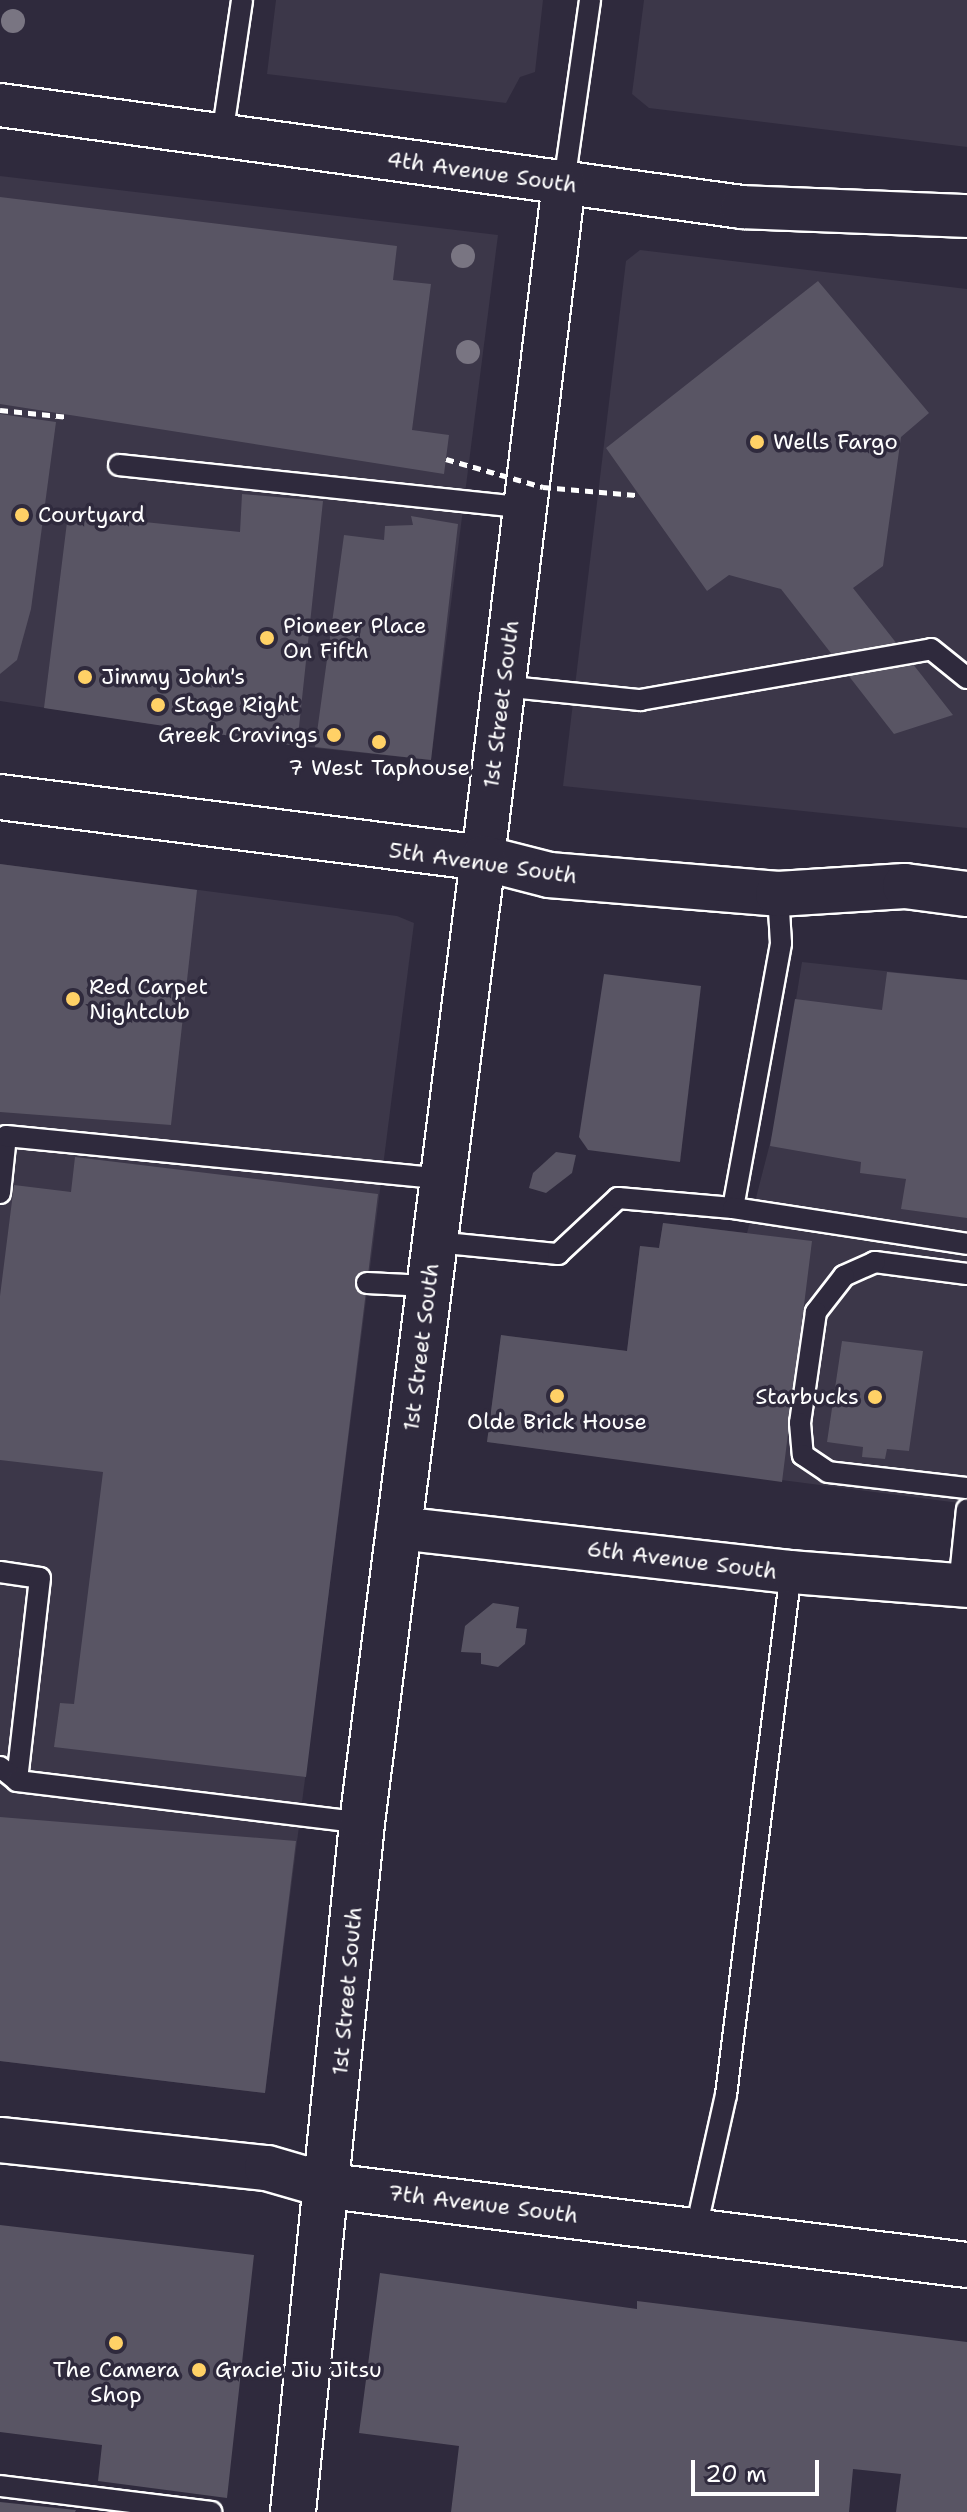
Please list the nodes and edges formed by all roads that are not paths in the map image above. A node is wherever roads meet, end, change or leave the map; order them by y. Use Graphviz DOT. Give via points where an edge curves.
graph roads {
  1 [pos="242,0"];
  2 [pos="590,0"];
  3 [pos="0,105"];
  4 [pos="222,136"];
  5 [pos="564,183"];
  6 [pos="967,216"];
  7 [pos="119,465"];
  8 [pos="526,508"];
  9 [pos="967,678"];
  10 [pos="501,686"];
  11 [pos="0,797"];
  12 [pos="483,858"];
  13 [pos="778,894"];
  14 [pos="967,894"];
  15 [pos="3,1135"];
  16 [pos="441,1179"];
  17 [pos="0,1193"];
  18 [pos="733,1208"];
  19 [pos="435,1242"];
  20 [pos="967,1244"];
  21 [pos="967,1274"];
  22 [pos="367,1283"];
  23 [pos="427,1286"];
  24 [pos="967,1488"];
  25 [pos="967,1509"];
  26 [pos="398,1528"];
  27 [pos="0,1572"];
  28 [pos="791,1572"];
  29 [pos="963,1586"];
  30 [pos="0,1767"];
  31 [pos="17,1781"];
  32 [pos="362,1823"];
  33 [pos="0,2140"];
  34 [pos="329,2186"];
  35 [pos="696,2229"];
  36 [pos="967,2265"];
  37 [pos="0,2486"];
  38 [pos="211,2512"];
  39 [pos="293,2512"];
  1 -- 4 [label="lane"];
  2 -- 5 [label="lane"];
  3 -- 4 [label="street, 4th Avenue South"];
  4 -- 5 [label="street, 4th Avenue South"];
  5 -- 6 [label="street, 4th Avenue South" via="742,207"];
  5 -- 8 [label="street, 1st Street South"];
  7 -- 8 [label="lane"];
  8 -- 10 [label="street, 1st Street South"];
  9 -- 10 [label="lane" via="931,649 640,700"];
  10 -- 12 [label="street, 1st Street South"];
  11 -- 12 [label="street, 5th Avenue South"];
  12 -- 13 [label="street, 5th Avenue South" via="549,875"];
  12 -- 16 [label="street, 1st Street South"];
  13 -- 14 [label="street, 5th Avenue South" via="905,886"];
  13 -- 18 [label="lane" via="781,943"];
  15 -- 16 [label="lane"];
  15 -- 17 [label="lane"];
  16 -- 19 [label="street, 1st Street South"];
  18 -- 19 [label="lane" via="618,1198 558,1254"];
  18 -- 20 [label="lane"];
  19 -- 23 [label="street, 1st Street South"];
  21 -- 24 [label="lane" via="875,1262 844,1276 816,1312 800,1423 803,1455 828,1472"];
  22 -- 23 [label="lane"];
  23 -- 26 [label="street, 1st Street South"];
  25 -- 29 [label="lane"];
  26 -- 28 [label="street, 6th Avenue South"];
  26 -- 32 [label="street, 1st Street South"];
  27 -- 31 [label="lane" via="40,1578"];
  28 -- 29 [label="street, 6th Avenue South"];
  28 -- 35 [label="lane" via="726,2095"];
  30 -- 31 [label="lane"];
  31 -- 32 [label="lane"];
  32 -- 34 [label="street, 1st Street South"];
  33 -- 34 [label="street, 7th Avenue South" via="267,2168"];
  34 -- 35 [label="street, 7th Avenue South"];
  34 -- 39 [label="street, 1st Street South"];
  35 -- 36 [label="street, 7th Avenue South"];
  37 -- 38 [label="lane"];
}
